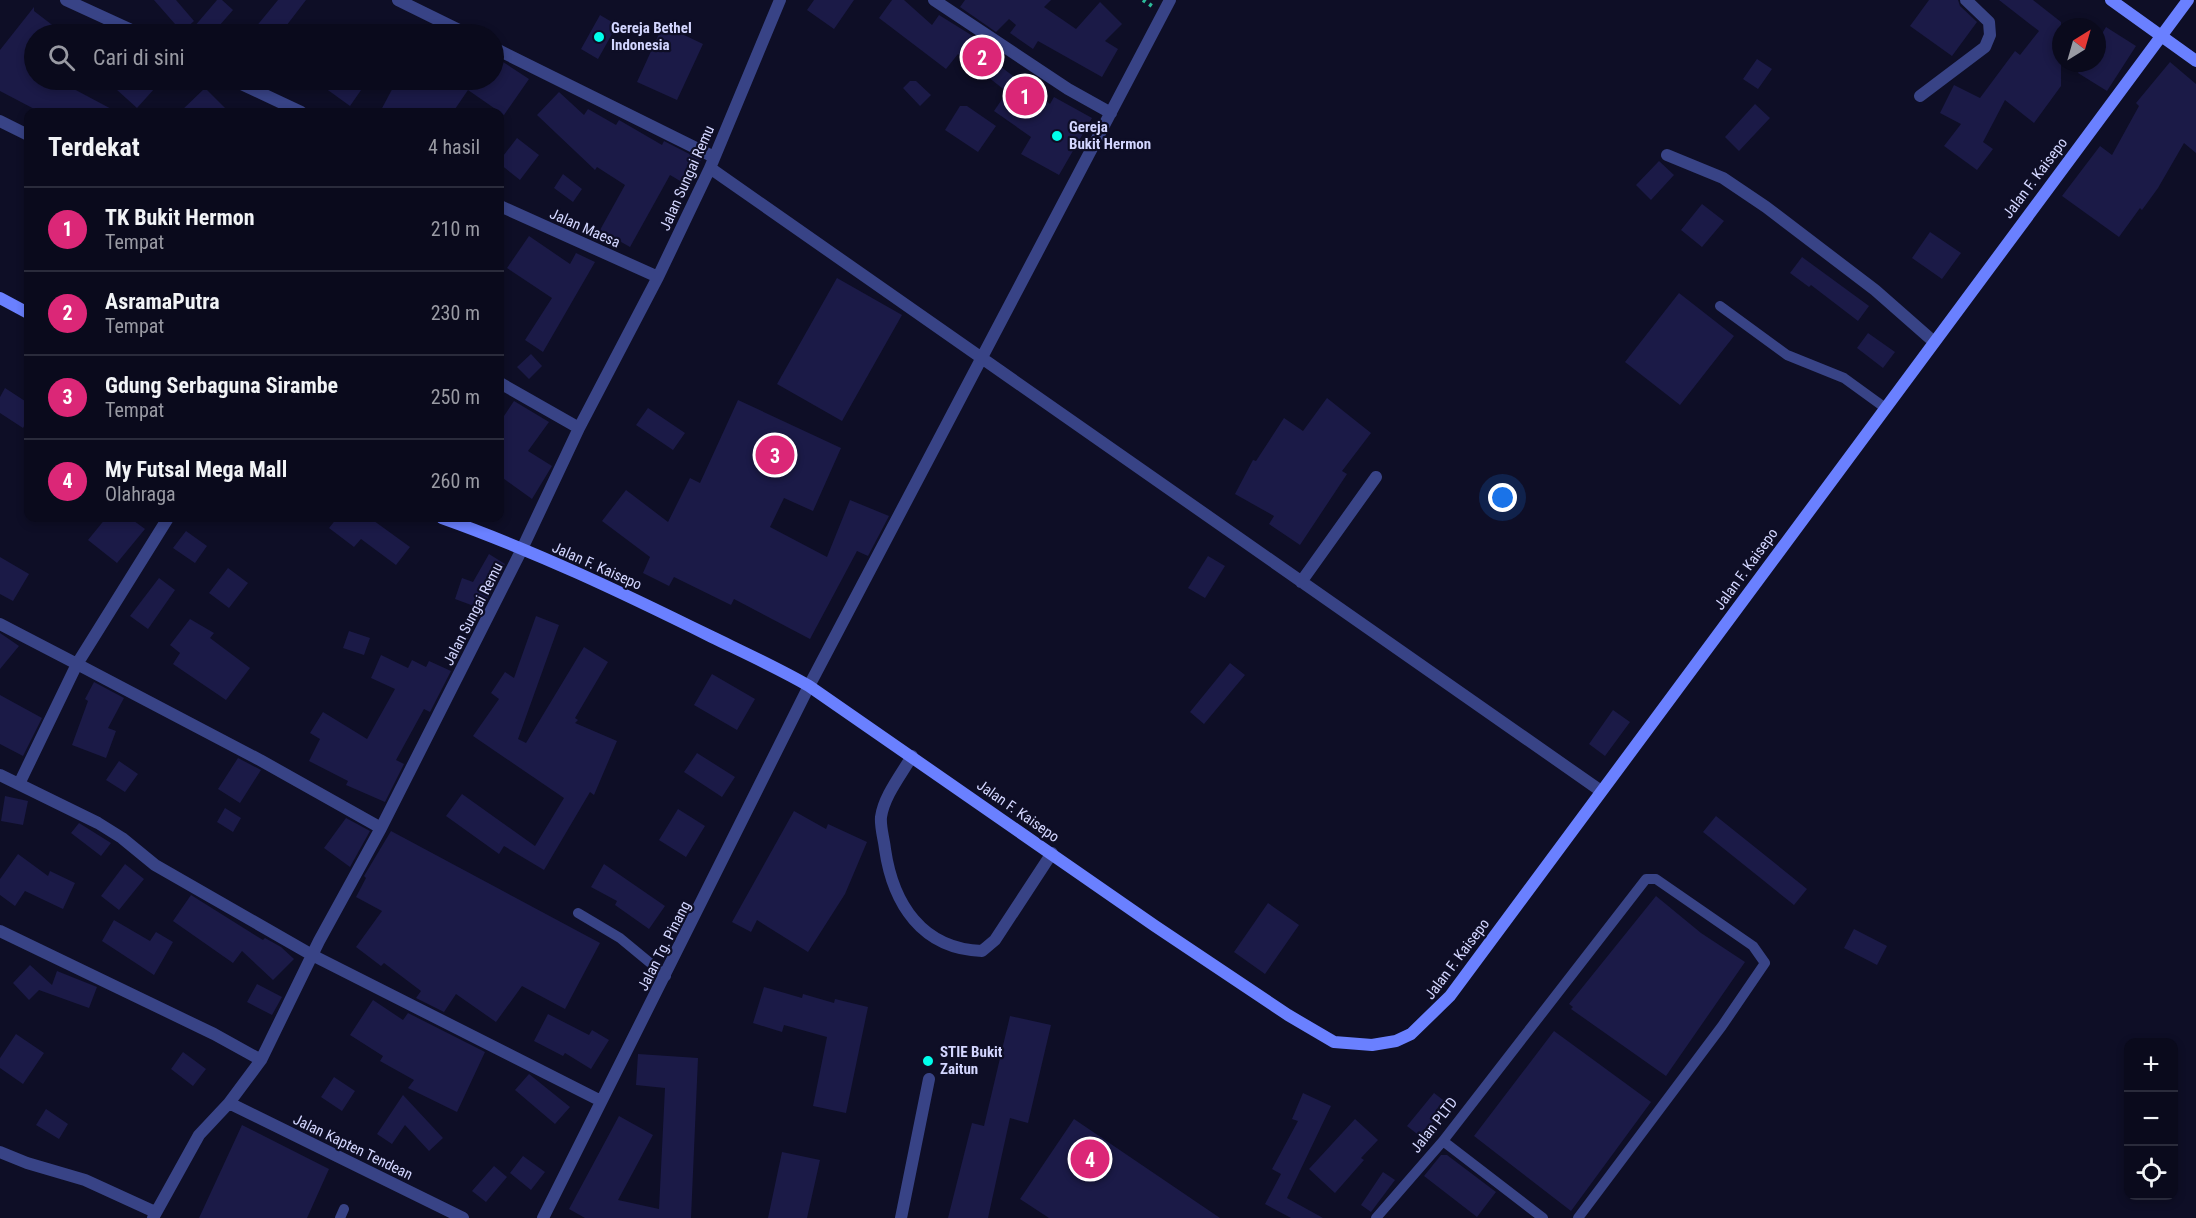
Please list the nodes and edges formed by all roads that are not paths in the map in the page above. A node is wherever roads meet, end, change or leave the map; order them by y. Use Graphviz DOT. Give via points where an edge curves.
graph roads {
  1 [pos="66,0"];
  2 [pos="398,0"];
  3 [pos="780,0"];
  4 [pos="934,0"];
  5 [pos="1170,0"];
  6 [pos="1966,0"];
  7 [pos="2111,0"];
  8 [pos="2188,0"];
  9 [pos="118,24"];
  10 [pos="447,24"];
  11 [pos="2159,37"];
  12 [pos="504,53"];
  13 [pos="2196,61"];
  14 [pos="254,90"];
  15 [pos="1920,96"];
  16 [pos="292,108"];
  17 [pos="1111,113"];
  18 [pos="0,121"];
  19 [pos="24,133"];
  20 [pos="1667,155"];
  21 [pos="712,162"];
  22 [pos="504,208"];
  23 [pos="658,277"];
  24 [pos="0,298"];
  25 [pos="1720,306"];
  26 [pos="24,311"];
  27 [pos="1933,341"];
  28 [pos="982,357"];
  29 [pos="504,385"];
  30 [pos="1884,407"];
  31 [pos="579,428"];
  32 [pos="1376,477"];
  33 [pos="166,522"];
  34 [pos="452,522"];
  35 [pos="522,549"];
  36 [pos="1301,582"];
  37 [pos="0,624"];
  38 [pos="77,664"];
  39 [pos="810,686"];
  40 [pos="912,756"];
  41 [pos="0,775"];
  42 [pos="19,784"];
  43 [pos="1601,791"];
  44 [pos="381,828"];
  45 [pos="1052,853"];
  46 [pos="578,913"];
  47 [pos="0,931"];
  48 [pos="312,955"];
  49 [pos="666,976"];
  50 [pos="261,1060"];
  51 [pos="929,1079"];
  52 [pos="602,1101"];
  53 [pos="229,1103"];
  54 [pos="1443,1141"];
  55 [pos="0,1152"];
  56 [pos="154,1215"];
  57 [pos="463,1218"];
  58 [pos="543,1218"];
  59 [pos="901,1218"];
  60 [pos="1376,1218"];
  61 [pos="1543,1218"];
  62 [pos="1578,1218"];
  1 -- 9 [label="street"];
  2 -- 10 [label="street"];
  3 -- 21 [label="street, Jalan Sungai Remu"];
  4 -- 17 [label="street"];
  5 -- 17 [label="street, Jalan Tg. Pinang"];
  6 -- 15 [label="street" via="1989,22 1990,35 1985,47"];
  7 -- 11 [label="street"];
  8 -- 11 [label="street, Jalan F. Kaisepo"];
  11 -- 13 [label="street"];
  11 -- 27 [label="street, Jalan F. Kaisepo"];
  12 -- 21 [label="street"];
  14 -- 16 [label="street"];
  17 -- 28 [label="street, Jalan Tg. Pinang"];
  18 -- 19 [label="street"];
  20 -- 27 [label="street" via="1723,178 1766,207 1875,290"];
  21 -- 23 [label="street, Jalan Sungai Remu"];
  21 -- 28 [label="street"];
  22 -- 23 [label="street, Jalan Maesa"];
  23 -- 31 [label="street, Jalan Sungai Remu"];
  24 -- 26 [label="street"];
  25 -- 30 [label="lane" via="1787,355 1844,378"];
  27 -- 30 [label="street, Jalan F. Kaisepo"];
  28 -- 36 [label="street"];
  28 -- 39 [label="street, Jalan Tg. Pinang"];
  29 -- 31 [label="street"];
  30 -- 43 [label="street, Jalan F. Kaisepo"];
  31 -- 35 [label="street, Jalan Sungai Remu"];
  32 -- 36 [label="street"];
  33 -- 38 [label="street"];
  34 -- 35 [label="street, Jalan F. Kaisepo"];
  35 -- 39 [label="street, Jalan F. Kaisepo" via="626,594"];
  35 -- 44 [label="street, Jalan Sungai Remu"];
  36 -- 43 [label="street"];
  37 -- 38 [label="street"];
  38 -- 42 [label="street"];
  38 -- 44 [label="street"];
  39 -- 40 [label="street, Jalan F. Kaisepo"];
  39 -- 49 [label="street, Jalan Tg. Pinang"];
  40 -- 45 [label="street, Jalan F. Kaisepo"];
  40 -- 45 [label="street" via="888,796 881,818 883,834 896,896 917,924 935,939 982,951 995,940"];
  41 -- 42 [label="street"];
  42 -- 48 [label="street" via="122,838 154,865"];
  43 -- 45 [label="street, Jalan F. Kaisepo" via="1450,996 1411,1034 1372,1045 1334,1042 1288,1015"];
  44 -- 48 [label="street, Jalan Sungai Remu"];
  46 -- 49 [label="lane" via="620,938"];
  47 -- 50 [label="street"];
  48 -- 50 [label="street, Jalan Sungai Remu"];
  48 -- 52 [label="street"];
  49 -- 52 [label="street, Jalan Tg. Pinang"];
  50 -- 53 [label="street, Jalan Sungai Remu"];
  51 -- 59 [label="street"];
  52 -- 58 [label="street, Jalan Tg. Pinang"];
  53 -- 56 [label="street, Jalan Sungai Remu" via="199,1135"];
  53 -- 57 [label="street, Jalan Kapten Tendean"];
  54 -- 60 [label="lane, Jalan PLTD"];
  54 -- 61 [label="lane"];
  54 -- 62 [label="lane, Jalan PLTD" via="1646,879 1666,884 1753,946 1763,958 1763,969"];
  55 -- 56 [label="street" via="85,1180"];
}
